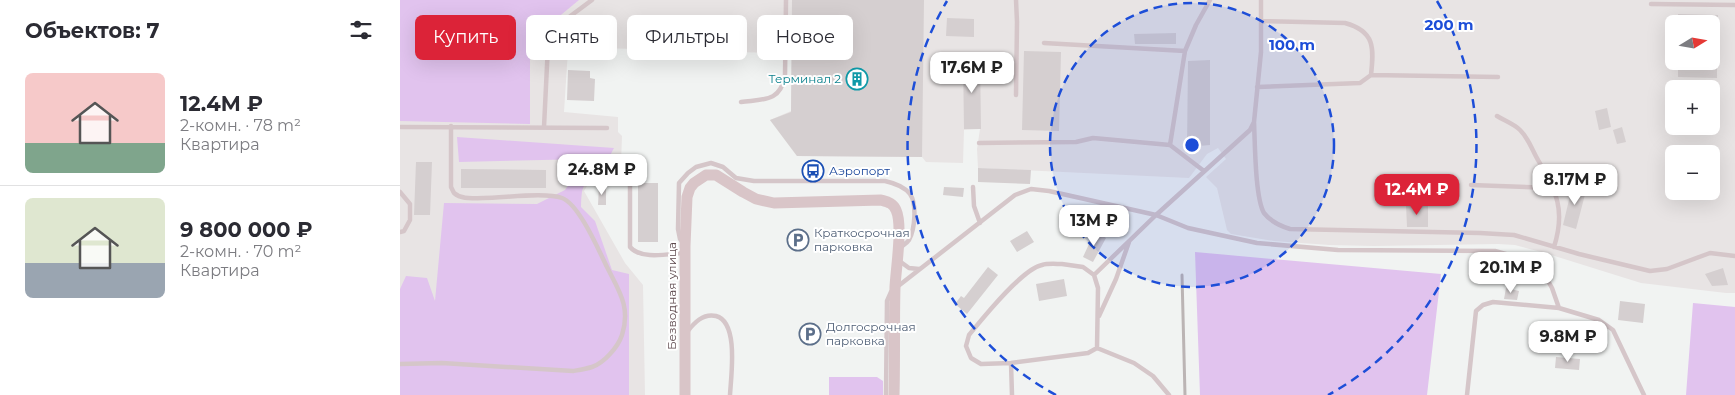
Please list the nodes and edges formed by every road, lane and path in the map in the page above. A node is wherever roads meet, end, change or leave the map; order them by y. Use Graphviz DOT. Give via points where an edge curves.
graph roads {
  1 [pos="592,0"];
  2 [pos="786,0"];
  3 [pos="1016,0"];
  4 [pos="1210,0"];
  5 [pos="1261,0"];
  6 [pos="1696,2"];
  7 [pos="1651,4"];
  8 [pos="1735,5"];
  9 [pos="1261,20"];
  10 [pos="1044,43"];
  11 [pos="1185,52"];
  12 [pos="1371,75"];
  13 [pos="1498,76"];
  14 [pos="1257,87"];
  15 [pos="1016,95"];
  16 [pos="741,102"];
  17 [pos="1498,116"];
  18 [pos="1254,122"];
  19 [pos="450,126"];
  20 [pos="400,127"];
  21 [pos="544,127"];
  22 [pos="607,128"];
  23 [pos="979,143"];
  24 [pos="1170,145"];
  25 [pos="633,170"];
  26 [pos="1204,171"];
  27 [pos="1471,185"];
  28 [pos="973,187"];
  29 [pos="1554,188"];
  30 [pos="400,192"];
  31 [pos="1156,215"];
  32 [pos="980,224"];
  33 [pos="400,232"];
  34 [pos="1130,241"];
  35 [pos="1554,247"];
  36 [pos="685,250"];
  37 [pos="897,254"];
  38 [pos="1735,256"];
  39 [pos="919,269"];
  40 [pos="1094,275"];
  41 [pos="895,289"];
  42 [pos="1559,308"];
  43 [pos="1098,319"];
  44 [pos="686,333"];
  45 [pos="1097,348"];
  46 [pos="1011,363"];
  47 [pos="400,364"];
  48 [pos="685,395"];
  49 [pos="730,395"];
  50 [pos="886,395"];
  51 [pos="894,395"];
  52 [pos="1012,395"];
  53 [pos="1169,395"];
  54 [pos="1467,395"];
  55 [pos="1644,395"];
  1 -- 21 [label="lane" via="551,34"];
  2 -- 16 [label="lane" via="785,76 780,93 770,98"];
  3 -- 15 [label="lane"];
  4 -- 11 [label="lane"];
  5 -- 9 [label="lane"];
  6 -- 7 [label="lane"];
  6 -- 8 [label="lane"];
  9 -- 12 [label="lane" via="1359,27 1366,32 1373,54"];
  9 -- 14 [label="lane"];
  10 -- 11 [label="lane"];
  11 -- 24 [label="lane"];
  12 -- 13 [label="lane"];
  12 -- 14 [label="lane" via="1360,83"];
  14 -- 18 [label="lane"];
  17 -- 29 [label="lane" via="1526,136"];
  18 -- 26 [label="lane" via="1250,130"];
  18 -- 35 [label="lane" via="1259,199 1264,213 1276,224 1290,229 1480,232 1514,235"];
  19 -- 20 [label="lane"];
  19 -- 21 [label="lane"];
  19 -- 47 [label="lane" via="451,187 454,193 463,198 546,195 564,198 588,228 624,303 626,321 621,338 609,356 594,366 573,371 442,363"];
  21 -- 22 [label="lane"];
  23 -- 24 [label="lane" via="1076,142 1093,138"];
  24 -- 26 [label="lane"];
  25 -- 36 [label="lane" via="630,246 647,255"];
  26 -- 31 [label="lane"];
  27 -- 29 [label="lane"];
  28 -- 32 [label="lane" via="974,206"];
  29 -- 35 [label="lane" via="1559,213"];
  30 -- 33 [label="lane" via="410,204 410,220"];
  31 -- 32 [label="lane" via="1031,189 1016,195"];
  31 -- 34 [label="lane"];
  31 -- 42 [label="lane" via="1188,228 1291,247 1495,251 1538,263"];
  32 -- 39 [label="lane"];
  34 -- 40 [label="lane"];
  34 -- 43 [label="lane"];
  35 -- 38 [label="lane" via="1650,271 1667,269 1710,253"];
  36 -- 37 [label="main road, Безводная улица" via="690,188 699,178 711,174 756,199 774,203 889,202 897,211"];
  36 -- 37 [label="lane" via="678,229 679,183 696,167 711,163 718,164 736,178 747,180 885,181 900,186 910,194 913,203 913,230"];
  36 -- 44 [label="main road, Безводная улица"];
  37 -- 39 [label="lane" via="909,268"];
  37 -- 41 [label="main road"];
  39 -- 41 [label="lane"];
  40 -- 43 [label="lane" via="1098,288"];
  40 -- 46 [label="lane" via="1083,268 1042,265 1019,280 969,335 966,346 971,358 981,364"];
  41 -- 50 [label="lane" via="887,302"];
  41 -- 51 [label="main road"];
  42 -- 54 [label="lane" via="1493,302 1476,310"];
  42 -- 55 [label="lane" via="1599,320 1613,330"];
  43 -- 45 [label="lane"];
  44 -- 48 [label="main road, Безводная улица"];
  44 -- 49 [label="lane" via="701,317 710,315 727,323 731,344"];
  45 -- 46 [label="lane" via="1088,353"];
  45 -- 53 [label="lane" via="1134,362 1153,376"];
  46 -- 52 [label="lane"];
}
